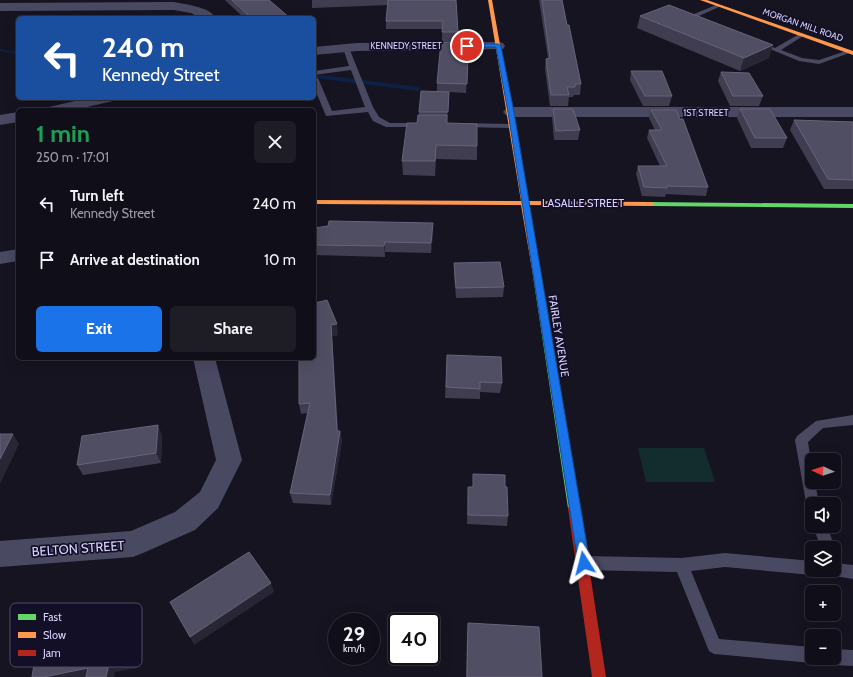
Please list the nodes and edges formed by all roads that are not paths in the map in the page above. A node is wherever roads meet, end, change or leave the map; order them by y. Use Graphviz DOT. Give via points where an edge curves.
graph roads {
  1 [pos="490,0"];
  2 [pos="703,0"];
  3 [pos="718,6"];
  4 [pos="0,7"];
  5 [pos="206,16"];
  6 [pos="711,25"];
  7 [pos="801,35"];
  8 [pos="750,40"];
  9 [pos="498,46"];
  10 [pos="346,48"];
  11 [pos="776,50"];
  12 [pos="316,51"];
  13 [pos="851,53"];
  14 [pos="354,67"];
  15 [pos="316,74"];
  16 [pos="316,82"];
  17 [pos="99,100"];
  18 [pos="63,108"];
  19 [pos="371,109"];
  20 [pos="853,112"];
  21 [pos="16,117"];
  22 [pos="512,119"];
  23 [pos="0,120"];
  24 [pos="428,125"];
  25 [pos="451,125"];
  26 [pos="316,202"];
  27 [pos="525,203"];
  28 [pos="853,206"];
  29 [pos="16,255"];
  30 [pos="0,258"];
  31 [pos="204,360"];
  32 [pos="853,420"];
  33 [pos="811,497"];
  34 [pos="0,554"];
  35 [pos="584,563"];
  36 [pos="682,565"];
  37 [pos="805,567"];
  38 [pos="841,569"];
  39 [pos="853,572"];
  40 [pos="805,654"];
  41 [pos="841,657"];
  42 [pos="853,658"];
  43 [pos="600,677"];
  1 -- 9 [label="street, FAIRLEY AVENUE"];
  2 -- 3 [label="street, MORGAN MILL ROAD"];
  3 -- 6 [label="lane" via="696,15"];
  3 -- 7 [label="street, MORGAN MILL ROAD"];
  4 -- 5 [label="street" via="174,6 195,10"];
  7 -- 11 [label="lane"];
  7 -- 13 [label="street, MORGAN MILL ROAD"];
  8 -- 11 [label="lane"];
  9 -- 10 [label="street, KENNEDY STREET"];
  9 -- 22 [label="street, FAIRLEY AVENUE"];
  10 -- 12 [label="street, KENNEDY STREET"];
  10 -- 14 [label="lane"];
  11 -- 13 [label="lane" via="801,60 819,62"];
  14 -- 15 [label="lane"];
  14 -- 19 [label="lane"];
  16 -- 19 [label="lane" via="330,114"];
  17 -- 18 [label="street"];
  19 -- 24 [label="lane" via="376,119 389,125"];
  20 -- 22 [label="street, 1ST STREET"];
  21 -- 23 [label="street"];
  22 -- 25 [label="lane"];
  22 -- 27 [label="street, FAIRLEY AVENUE"];
  26 -- 27 [label="street, LASALLE STREET"];
  27 -- 28 [label="street, LASALLE STREET"];
  27 -- 35 [label="street, FAIRLEY AVENUE"];
  29 -- 30 [label="street"];
  31 -- 34 [label="street, BELTON STREET" via="229,460 209,500 185,521 133,544"];
  32 -- 33 [label="lane" via="820,424 801,440"];
  35 -- 36 [label="lane"];
  35 -- 43 [label="street, FAIRLEY AVENUE"];
  36 -- 37 [label="lane" via="725,560"];
  36 -- 40 [label="lane" via="714,646"];
  38 -- 39 [label="lane"];
  41 -- 42 [label="lane"];
}
